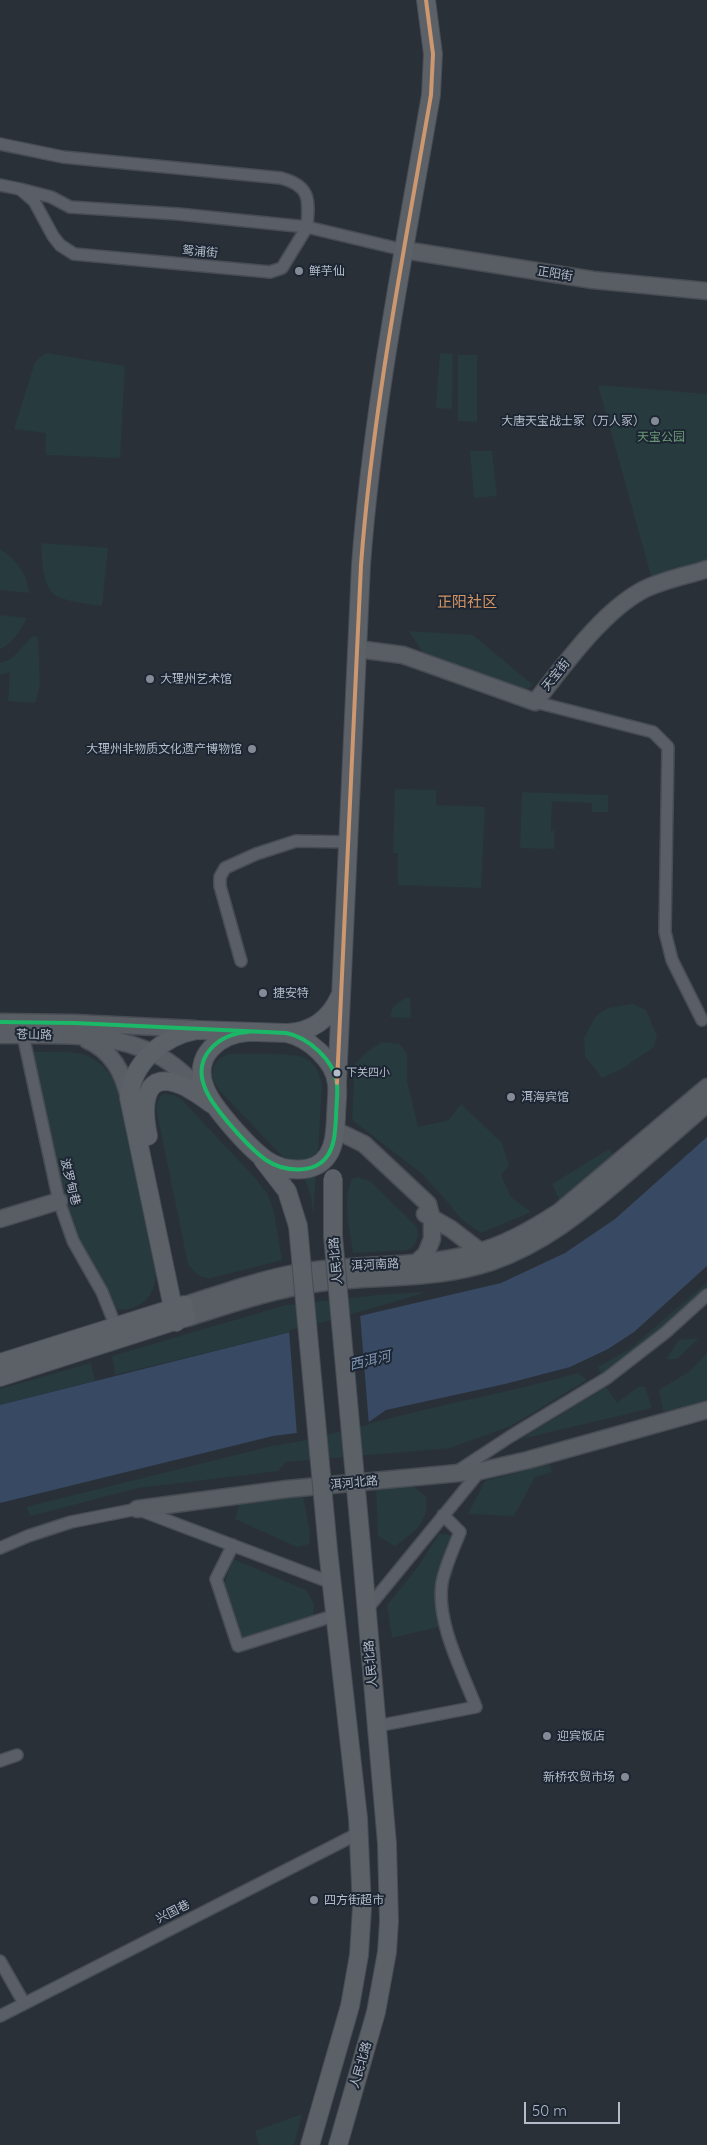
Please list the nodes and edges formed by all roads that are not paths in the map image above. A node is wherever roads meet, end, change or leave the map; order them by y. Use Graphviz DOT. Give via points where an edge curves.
graph roads {
  1 [pos="427,2"];
  2 [pos="0,144"];
  3 [pos="0,185"];
  4 [pos="20,189"];
  5 [pos="307,227"];
  6 [pos="404,250"];
  7 [pos="707,291"];
  8 [pos="707,569"];
  9 [pos="358,649"];
  10 [pos="535,702"];
  11 [pos="348,842"];
  12 [pos="241,961"];
  13 [pos="342,988"];
  14 [pos="702,1020"];
  15 [pos="0,1022"];
  16 [pos="204,1030"];
  17 [pos="248,1032"];
  18 [pos="286,1033"];
  19 [pos="0,1035"];
  20 [pos="23,1035"];
  21 [pos="68,1036"];
  22 [pos="152,1052"];
  23 [pos="337,1083"];
  24 [pos="707,1087"];
  25 [pos="129,1098"];
  26 [pos="213,1104"];
  27 [pos="707,1104"];
  28 [pos="335,1130"];
  29 [pos="258,1154"];
  30 [pos="59,1201"];
  31 [pos="432,1216"];
  32 [pos="0,1219"];
  33 [pos="487,1256"];
  34 [pos="416,1263"];
  35 [pos="399,1278"];
  36 [pos="707,1295"];
  37 [pos="180,1313"];
  38 [pos="116,1326"];
  39 [pos="0,1363"];
  40 [pos="0,1377"];
  41 [pos="707,1410"];
  42 [pos="480,1471"];
  43 [pos="452,1474"];
  44 [pos="136,1509"];
  45 [pos="443,1515"];
  46 [pos="233,1545"];
  47 [pos="0,1548"];
  48 [pos="332,1583"];
  49 [pos="367,1609"];
  50 [pos="336,1615"];
  51 [pos="377,1726"];
  52 [pos="17,1755"];
  53 [pos="0,1761"];
  54 [pos="359,1832"];
  55 [pos="0,1961"];
  56 [pos="24,2003"];
  57 [pos="0,2016"];
  58 [pos="310,2145"];
  59 [pos="338,2145"];
  1 -- 6 [label="main road" via="433,40 432,81"];
  2 -- 5 [label="street" via="63,157 287,180 307,195"];
  3 -- 4 [label="street"];
  4 -- 5 [label="street" via="51,197 70,207"];
  4 -- 5 [label="street, 鸳浦街" via="34,201 60,245 74,254 270,272 282,268"];
  5 -- 6 [label="street"];
  6 -- 7 [label="main road, 正阳街" via="593,280"];
  6 -- 9 [label="main road" via="368,483"];
  8 -- 10 [label="main road, 天宝街" via="641,591 598,626"];
  9 -- 10 [label="main road, 天宝街" via="403,655"];
  9 -- 11 [label="main road"];
  10 -- 14 [label="street" via="653,732 668,747 665,932 672,960"];
  11 -- 12 [label="street" via="296,842 225,868 220,886"];
  11 -- 13 [label="main road"];
  13 -- 18 [label="main road" via="337,1003 321,1021 306,1030"];
  13 -- 23 [label="main road"];
  15 -- 16 [label="main road, 苍山路"];
  16 -- 17 [label="main road, 苍山路"];
  16 -- 22 [label="main road" via="174,1037"];
  17 -- 18 [label="main road"];
  17 -- 26 [label="main road" via="224,1037 207,1055 204,1088"];
  18 -- 23 [label="main road" via="315,1048 329,1065"];
  19 -- 20 [label="main road, 苍山路"];
  20 -- 21 [label="main road, 苍山路"];
  20 -- 30 [label="street, 波罗甸巷"];
  21 -- 22 [label="main road" via="121,1042"];
  21 -- 25 [label="main road" via="90,1041 108,1053 120,1070"];
  22 -- 25 [label="main road" via="137,1072"];
  22 -- 26 [label="main road" via="181,1072"];
  23 -- 28 [label="main road"];
  24 -- 33 [label="main road, 洱河南路" via="559,1212"];
  25 -- 37 [label="main road"];
  26 -- 29 [label="main road"];
  26 -- 37 [label="main road" via="186,1087 166,1082 151,1087 145,1101 146,1126"];
  27 -- 33 [label="main road, 洱河南路" via="567,1223 525,1248"];
  28 -- 29 [label="main road" via="328,1156 311,1168 280,1166"];
  28 -- 31 [label="main road" via="364,1144 428,1204"];
  28 -- 49 [label="main road, 人民北路, bridge" via="332,1222"];
  29 -- 48 [label="main road, bridge" via="287,1191 298,1226"];
  30 -- 32 [label="main road"];
  30 -- 38 [label="street, 波罗甸巷" via="73,1241 102,1292"];
  31 -- 33 [label="main road"];
  31 -- 34 [label="main road" via="430,1245"];
  33 -- 34 [label="main road, 洱河南路"];
  33 -- 35 [label="main road, 洱河南路" via="444,1273"];
  34 -- 35 [label="main road"];
  34 -- 37 [label="main road, 洱河南路" via="300,1272 262,1281"];
  35 -- 37 [label="main road, 洱河南路" via="294,1287"];
  36 -- 43 [label="street" via="607,1378"];
  37 -- 38 [label="main road, 洱河南路"];
  37 -- 40 [label="main road, 洱河南路"];
  38 -- 39 [label="main road, 洱河南路"];
  41 -- 42 [label="main road, 洱河北路"];
  42 -- 43 [label="main road, 洱河北路"];
  42 -- 45 [label="street"];
  43 -- 44 [label="main road, 洱河北路" via="287,1489"];
  44 -- 46 [label="street"];
  44 -- 47 [label="street, 洱河北路" via="71,1522"];
  45 -- 49 [label="street"];
  45 -- 51 [label="street" via="460,1532 442,1583 442,1607 448,1633 476,1706"];
  46 -- 48 [label="street"];
  46 -- 50 [label="street" via="216,1579 238,1646"];
  48 -- 50 [label="main road"];
  49 -- 51 [label="main road, 人民北路"];
  50 -- 54 [label="main road"];
  51 -- 59 [label="main road, 人民北路" via="388,1871 387,1952 372,2026"];
  52 -- 53 [label="street"];
  54 -- 56 [label="street, 兴国巷"];
  54 -- 58 [label="main road" via="362,1908 357,1967 342,2035"];
  55 -- 56 [label="street"];
  56 -- 57 [label="street, 兴国巷"];
}
